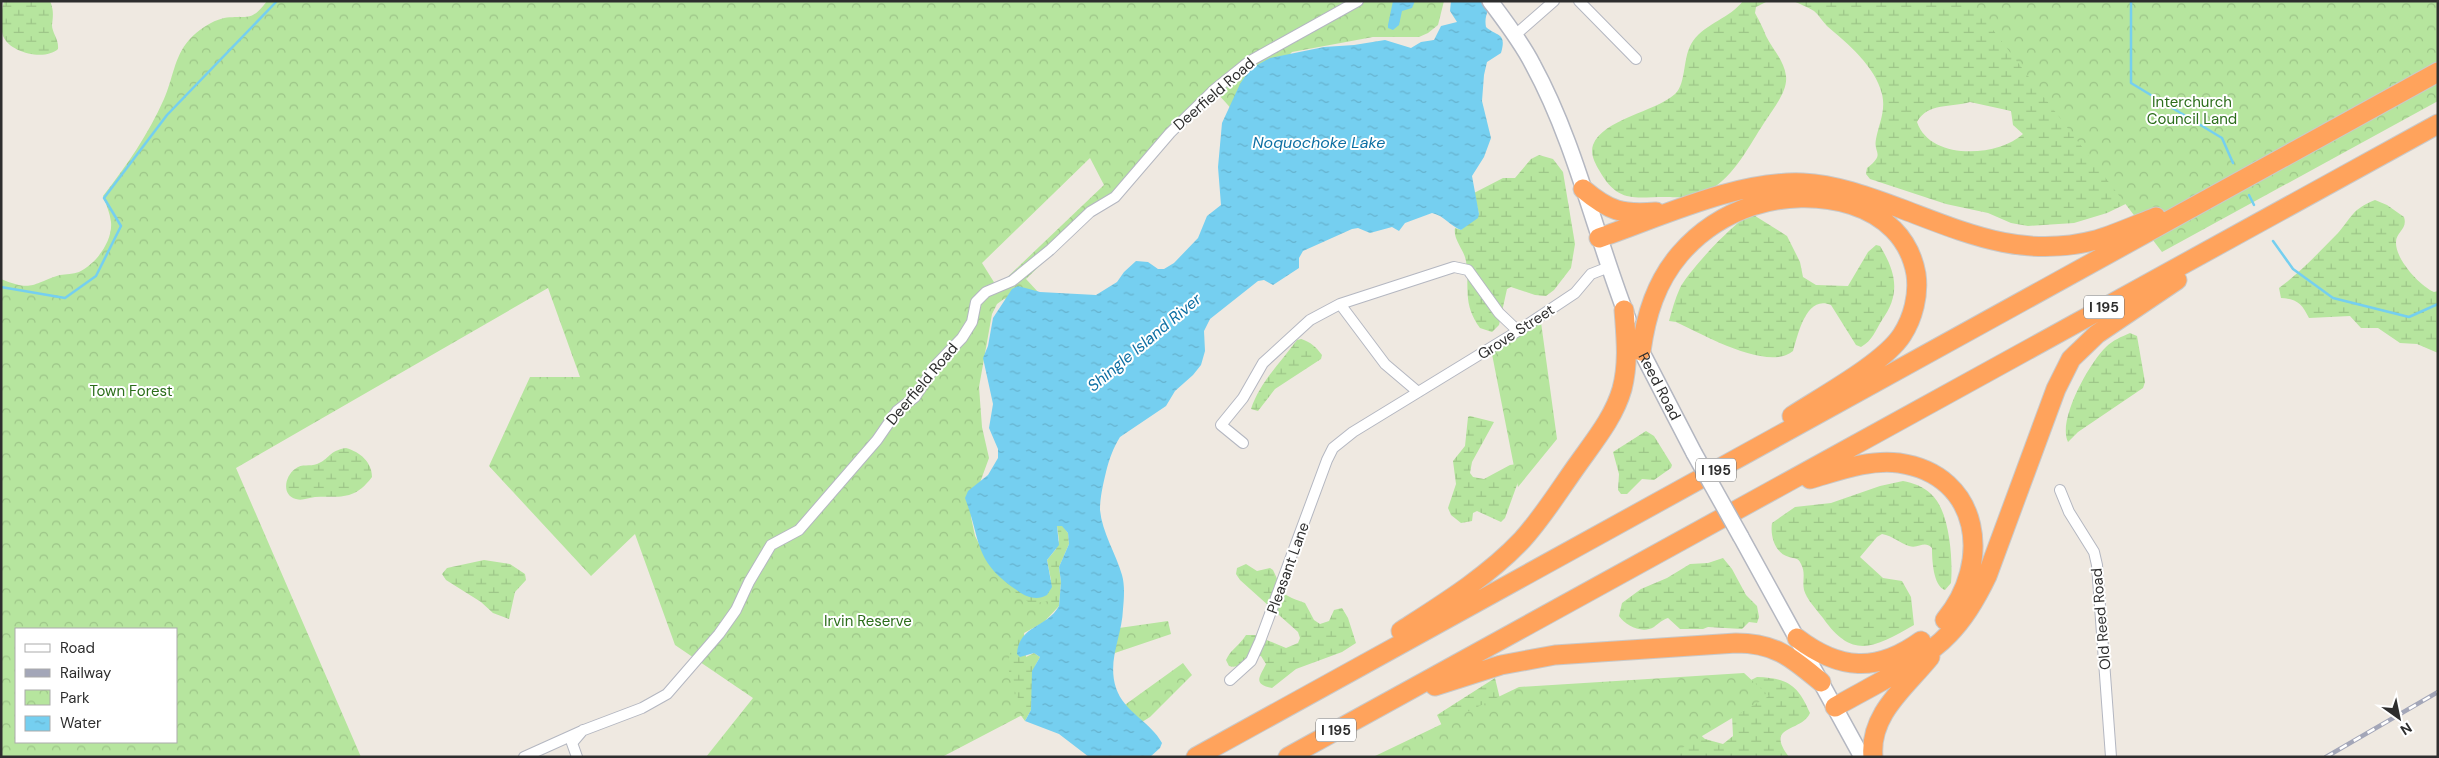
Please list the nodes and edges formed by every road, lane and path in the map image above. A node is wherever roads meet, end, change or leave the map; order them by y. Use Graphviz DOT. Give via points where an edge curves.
graph roads {
  1 [pos="1358,1"];
  2 [pos="1554,1"];
  3 [pos="1579,1"];
  4 [pos="1493,4"];
  5 [pos="1514,36"];
  6 [pos="1636,59"];
  7 [pos="2438,72"];
  8 [pos="2438,124"];
  9 [pos="2236,185"];
  10 [pos="1583,189"];
  11 [pos="1677,210"];
  12 [pos="2256,223"];
  13 [pos="1599,238"];
  14 [pos="1609,267"];
  15 [pos="1340,304"];
  16 [pos="1624,310"];
  17 [pos="1518,331"];
  18 [pos="1641,351"];
  19 [pos="1418,392"];
  20 [pos="1243,443"];
  21 [pos="1333,448"];
  22 [pos="1696,481"];
  23 [pos="2060,490"];
  24 [pos="1770,492"];
  25 [pos="1948,636"];
  26 [pos="1797,638"];
  27 [pos="1230,680"];
  28 [pos="1822,682"];
  29 [pos="1307,696"];
  30 [pos="1384,704"];
  31 [pos="1835,708"];
  32 [pos="584,730"];
  33 [pos="524,757"];
  34 [pos="577,757"];
  35 [pos="1196,757"];
  36 [pos="1288,757"];
  37 [pos="1862,757"];
  38 [pos="1873,757"];
  39 [pos="2111,757"];
  1 -- 32 [label="street, Deerfield Road" via="1250,61 1214,90 1170,133 1115,197 1090,212 1012,281 986,292 976,302 972,322 962,338 936,364 915,397 896,412 877,440 799,530 771,545 736,610 667,694 642,708"];
  2 -- 5 [label="street"];
  3 -- 6 [label="street"];
  4 -- 5 [label="street, Reed Road"];
  5 -- 10 [label="street, Reed Road" via="1548,94"];
  7 -- 9 [label="highway, I 195"];
  8 -- 12 [label="highway, I 195"];
  9 -- 11 [label="highway" via="2112,234 2056,247 2015,246 1984,239 1858,193 1805,183 1748,188"];
  9 -- 22 [label="highway, I 195"];
  10 -- 11 [label="highway" via="1601,204 1618,211"];
  10 -- 13 [label="street, Reed Road"];
  11 -- 13 [label="highway"];
  12 -- 24 [label="highway, I 195"];
  12 -- 25 [label="highway" via="2097,334 2072,359 2056,390 1987,576 1966,614"];
  13 -- 14 [label="street, Reed Road"];
  14 -- 16 [label="street, Reed Road"];
  14 -- 17 [label="street, Grove Street" via="1591,274 1575,293"];
  15 -- 17 [label="street" via="1454,267 1468,270 1499,313"];
  15 -- 19 [label="street" via="1385,364"];
  15 -- 20 [label="street" via="1310,320 1264,363 1222,425"];
  16 -- 18 [label="street, Reed Road"];
  16 -- 29 [label="highway" via="1626,363 1614,412 1524,538 1471,584"];
  17 -- 19 [label="street, Grove Street"];
  18 -- 22 [label="highway" via="1651,304 1674,262 1710,227 1750,206 1798,198 1851,204 1872,212 1887,223 1899,235 1911,256 1916,277 1914,307 1895,344"];
  18 -- 26 [label="street, Reed Road, bridge"];
  19 -- 21 [label="street, Grove Street"];
  21 -- 27 [label="street, Pleasant Lane" via="1260,641 1251,661"];
  22 -- 29 [label="highway, I 195"];
  23 -- 39 [label="street, Old Reed Road" via="2069,512 2094,552 2097,565"];
  24 -- 26 [label="highway" via="1857,466 1906,464 1932,474 1951,489 1966,510 1974,536 1971,572 1958,603 1938,628 1908,650 1878,662 1851,664 1820,654"];
  24 -- 30 [label="highway, I 195"];
  25 -- 31 [label="highway"];
  25 -- 38 [label="highway" via="1883,713 1874,735"];
  26 -- 28 [label="street, Reed Road"];
  28 -- 30 [label="highway" via="1785,653 1747,643 1593,650 1538,657 1485,670"];
  28 -- 31 [label="street, Reed Road"];
  29 -- 35 [label="highway, I 195"];
  30 -- 36 [label="highway, I 195"];
  31 -- 37 [label="street, Reed Road"];
  32 -- 33 [label="street, Deerfield Road"];
  32 -- 34 [label="street" via="572,743"];
}
